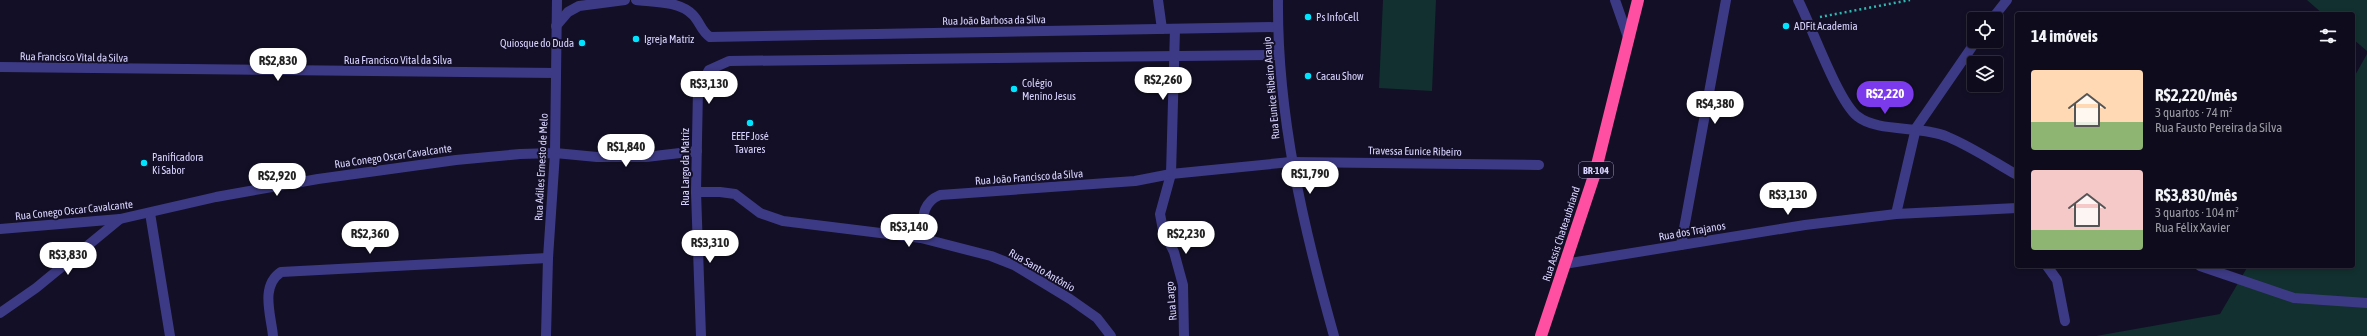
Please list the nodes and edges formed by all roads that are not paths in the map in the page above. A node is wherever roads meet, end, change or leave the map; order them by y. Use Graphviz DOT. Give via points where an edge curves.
graph roads {
  1 [pos="557,0"];
  2 [pos="625,0"];
  3 [pos="636,0"];
  4 [pos="1158,0"];
  5 [pos="1278,0"];
  6 [pos="1615,0"];
  7 [pos="1638,0"];
  8 [pos="1726,0"];
  9 [pos="1798,0"];
  10 [pos="2007,0"];
  11 [pos="682,3"];
  12 [pos="1998,12"];
  13 [pos="556,26"];
  14 [pos="1278,26"];
  15 [pos="1162,29"];
  16 [pos="1175,29"];
  17 [pos="1628,40"];
  18 [pos="1971,48"];
  19 [pos="1176,55"];
  20 [pos="1279,55"];
  21 [pos="0,67"];
  22 [pos="556,73"];
  23 [pos="1916,128"];
  24 [pos="697,151"];
  25 [pos="555,153"];
  26 [pos="1291,162"];
  27 [pos="1539,165"];
  28 [pos="1171,174"];
  29 [pos="2015,174"];
  30 [pos="696,192"];
  31 [pos="2015,208"];
  32 [pos="150,213"];
  33 [pos="1896,214"];
  34 [pos="120,219"];
  35 [pos="0,229"];
  36 [pos="921,238"];
  37 [pos="1681,245"];
  38 [pos="548,258"];
  39 [pos="1564,264"];
  40 [pos="2048,268"];
  41 [pos="2206,268"];
  42 [pos="2367,304"];
  43 [pos="0,313"];
  44 [pos="2065,321"];
  45 [pos="170,336"];
  46 [pos="273,336"];
  47 [pos="546,336"];
  48 [pos="701,336"];
  49 [pos="1111,336"];
  50 [pos="1184,336"];
  51 [pos="1334,336"];
  52 [pos="1541,336"];
  1 -- 13 [label="street, Rua Adiles Ernesto de Melo"];
  2 -- 13 [label="street" via="579,6 568,12"];
  3 -- 11 [label="street"];
  4 -- 15 [label="street"];
  5 -- 14 [label="street, Rua Eunice Ribeiro Araujo"];
  6 -- 17 [label="street"];
  7 -- 17 [label="highway, Rua Assis Chateaubriand / BR-104"];
  8 -- 37 [label="street"];
  9 -- 23 [label="street" via="1841,94 1858,116 1880,126"];
  10 -- 12 [label="street"];
  11 -- 15 [label="street, Rua João Barbosa da Silva" via="694,15 703,32 710,37"];
  13 -- 22 [label="street, Rua Adiles Ernesto de Melo"];
  14 -- 16 [label="street, Rua João Barbosa da Silva"];
  14 -- 20 [label="street, Rua Eunice Ribeiro Araujo"];
  15 -- 16 [label="street, Rua João Barbosa da Silva"];
  16 -- 19 [label="street, Rua Largo"];
  17 -- 39 [label="highway, Rua Assis Chateaubriand / BR-104" via="1595,173"];
  18 -- 23 [label="street"];
  19 -- 20 [label="street"];
  19 -- 24 [label="street, Rua Largo da Matriz" via="729,61 709,70 698,89"];
  19 -- 28 [label="street, Rua Largo"];
  20 -- 26 [label="street, Rua Eunice Ribeiro Araujo"];
  21 -- 22 [label="street, Rua Francisco Vital da Silva"];
  22 -- 25 [label="street, Rua Adiles Ernesto de Melo"];
  23 -- 29 [label="street" via="1948,136"];
  23 -- 33 [label="street"];
  24 -- 25 [label="street, Rua Conego Oscar Cavalcante" via="646,157 597,157"];
  24 -- 30 [label="street, Rua Largo da Matriz"];
  25 -- 32 [label="street, Rua Conego Oscar Cavalcante" via="504,155 397,167 216,197"];
  25 -- 38 [label="street, Rua Adiles Ernesto de Melo"];
  26 -- 27 [label="street, Travessa Eunice Ribeiro"];
  26 -- 28 [label="street, Travessa Eunice Ribeiro"];
  26 -- 51 [label="street, Rua Eunice Ribeiro Araujo" via="1314,265"];
  28 -- 36 [label="street, Rua João Francisco da Silva" via="1135,181 940,195 926,204"];
  28 -- 50 [label="street, Rua Largo" via="1160,214 1183,285"];
  30 -- 36 [label="street, Rua Santo Antônio" via="735,194 760,213 784,221"];
  30 -- 48 [label="street, Rua Largo da Matriz"];
  31 -- 33 [label="street, Rua dos Trajanos"];
  32 -- 34 [label="street, Rua Conego Oscar Cavalcante"];
  32 -- 45 [label="street"];
  33 -- 37 [label="street, Rua dos Trajanos" via="1805,225"];
  34 -- 35 [label="street, Rua Conego Oscar Cavalcante"];
  34 -- 43 [label="street" via="36,288"];
  36 -- 49 [label="street, Rua Santo Antônio" via="966,248 1014,265 1085,309 1097,318"];
  37 -- 39 [label="street, Rua dos Trajanos" via="1631,254 1600,256"];
  38 -- 46 [label="street" via="281,272 271,282 268,292"];
  38 -- 47 [label="street, Rua Adiles Ernesto de Melo"];
  39 -- 52 [label="highway, Rua Assis Chateaubriand / BR-104"];
  40 -- 44 [label="street" via="2057,280"];
  41 -- 42 [label="street" via="2294,298"];
}
